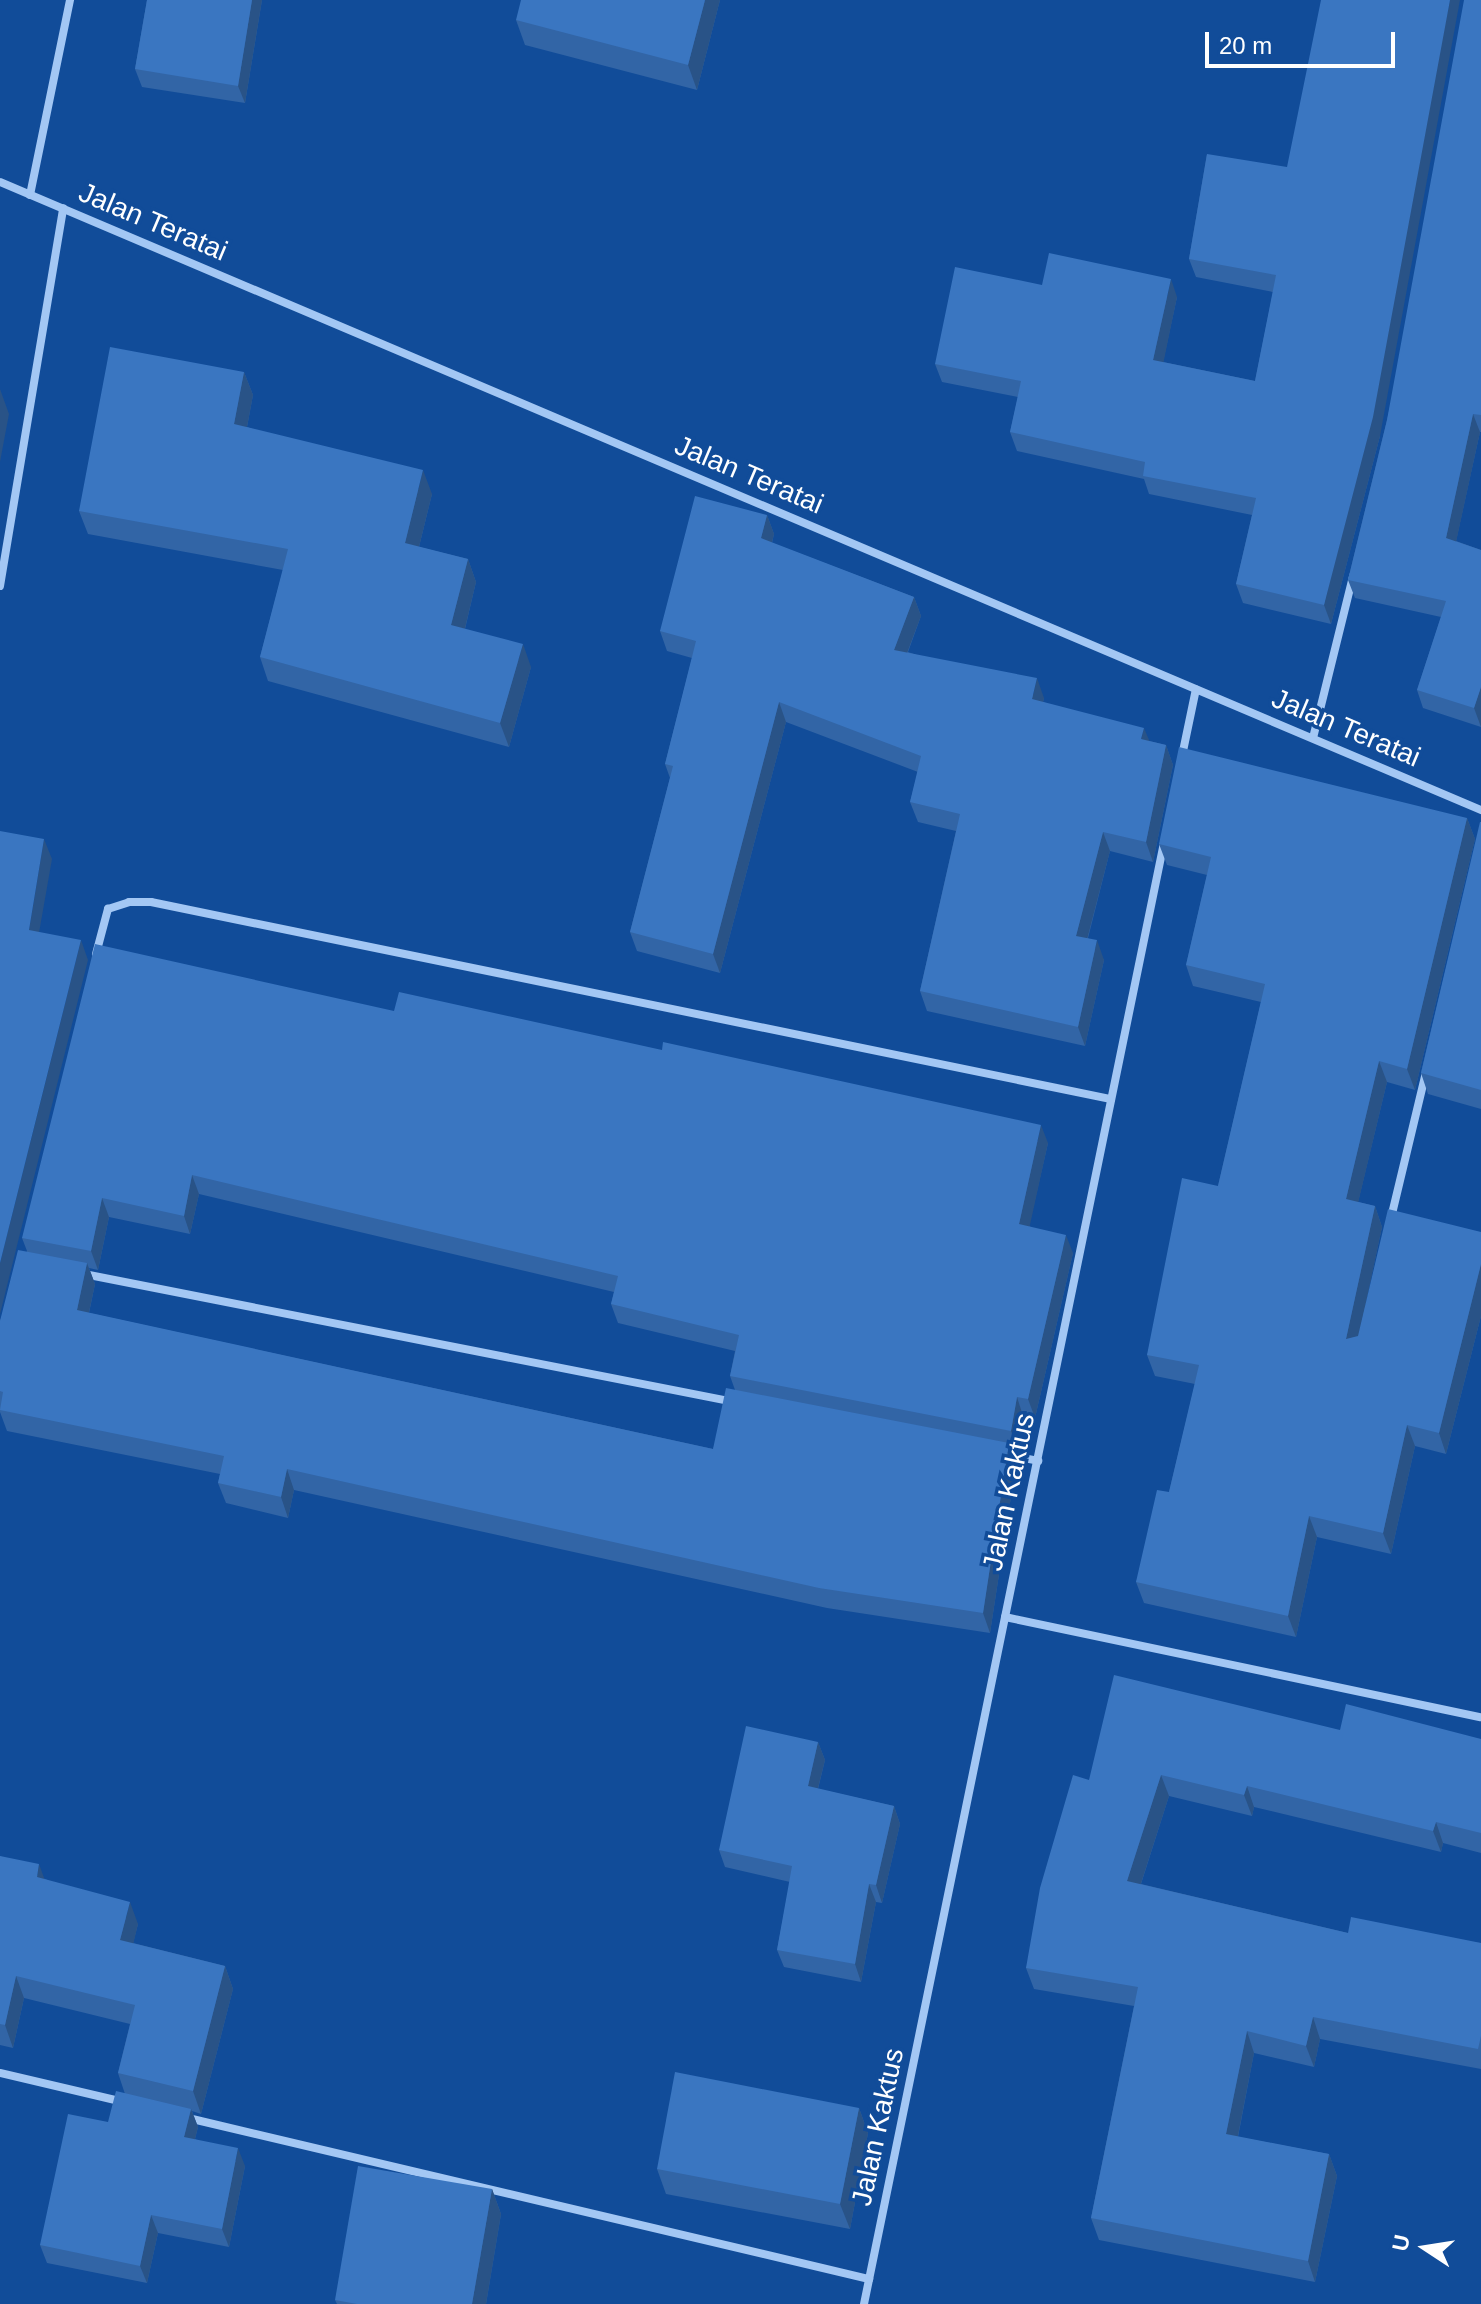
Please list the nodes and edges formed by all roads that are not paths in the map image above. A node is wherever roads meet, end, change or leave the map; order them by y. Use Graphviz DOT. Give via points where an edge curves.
graph roads {
  1 [pos="70,0"];
  2 [pos="0,182"];
  3 [pos="30,195"];
  4 [pos="63,208"];
  5 [pos="1357,558"];
  6 [pos="0,586"];
  7 [pos="1196,689"];
  8 [pos="1313,738"];
  9 [pos="1181,765"];
  10 [pos="1481,810"];
  11 [pos="1168,825"];
  12 [pos="92,969"];
  13 [pos="1429,1060"];
  14 [pos="1111,1099"];
  15 [pos="1388,1231"];
  16 [pos="67,1271"];
  17 [pos="740,1403"];
  18 [pos="991,1452"];
  19 [pos="1038,1461"];
  20 [pos="1005,1617"];
  21 [pos="1481,1717"];
  22 [pos="0,2073"];
  23 [pos="140,2106"];
  24 [pos="171,2114"];
  25 [pos="869,2279"];
  26 [pos="864,2304"];
  1 -- 3 [label="street"];
  2 -- 3 [label="street, Jalan Teratai"];
  3 -- 4 [label="street, Jalan Teratai"];
  4 -- 6 [label="street"];
  4 -- 7 [label="street, Jalan Teratai"];
  5 -- 8 [label="street"];
  7 -- 8 [label="street, Jalan Teratai"];
  7 -- 9 [label="street"];
  8 -- 10 [label="street, Jalan Teratai"];
  11 -- 14 [label="street, Jalan Kaktus"];
  12 -- 14 [label="street" via="108,909 151,902"];
  13 -- 15 [label="street"];
  14 -- 19 [label="street, Jalan Kaktus"];
  16 -- 17 [label="street"];
  18 -- 19 [label="street"];
  19 -- 20 [label="street, Jalan Kaktus"];
  20 -- 21 [label="street"];
  20 -- 25 [label="street, Jalan Kaktus"];
  22 -- 23 [label="street"];
  24 -- 25 [label="street"];
  25 -- 26 [label="street, Jalan Kaktus"];
}
